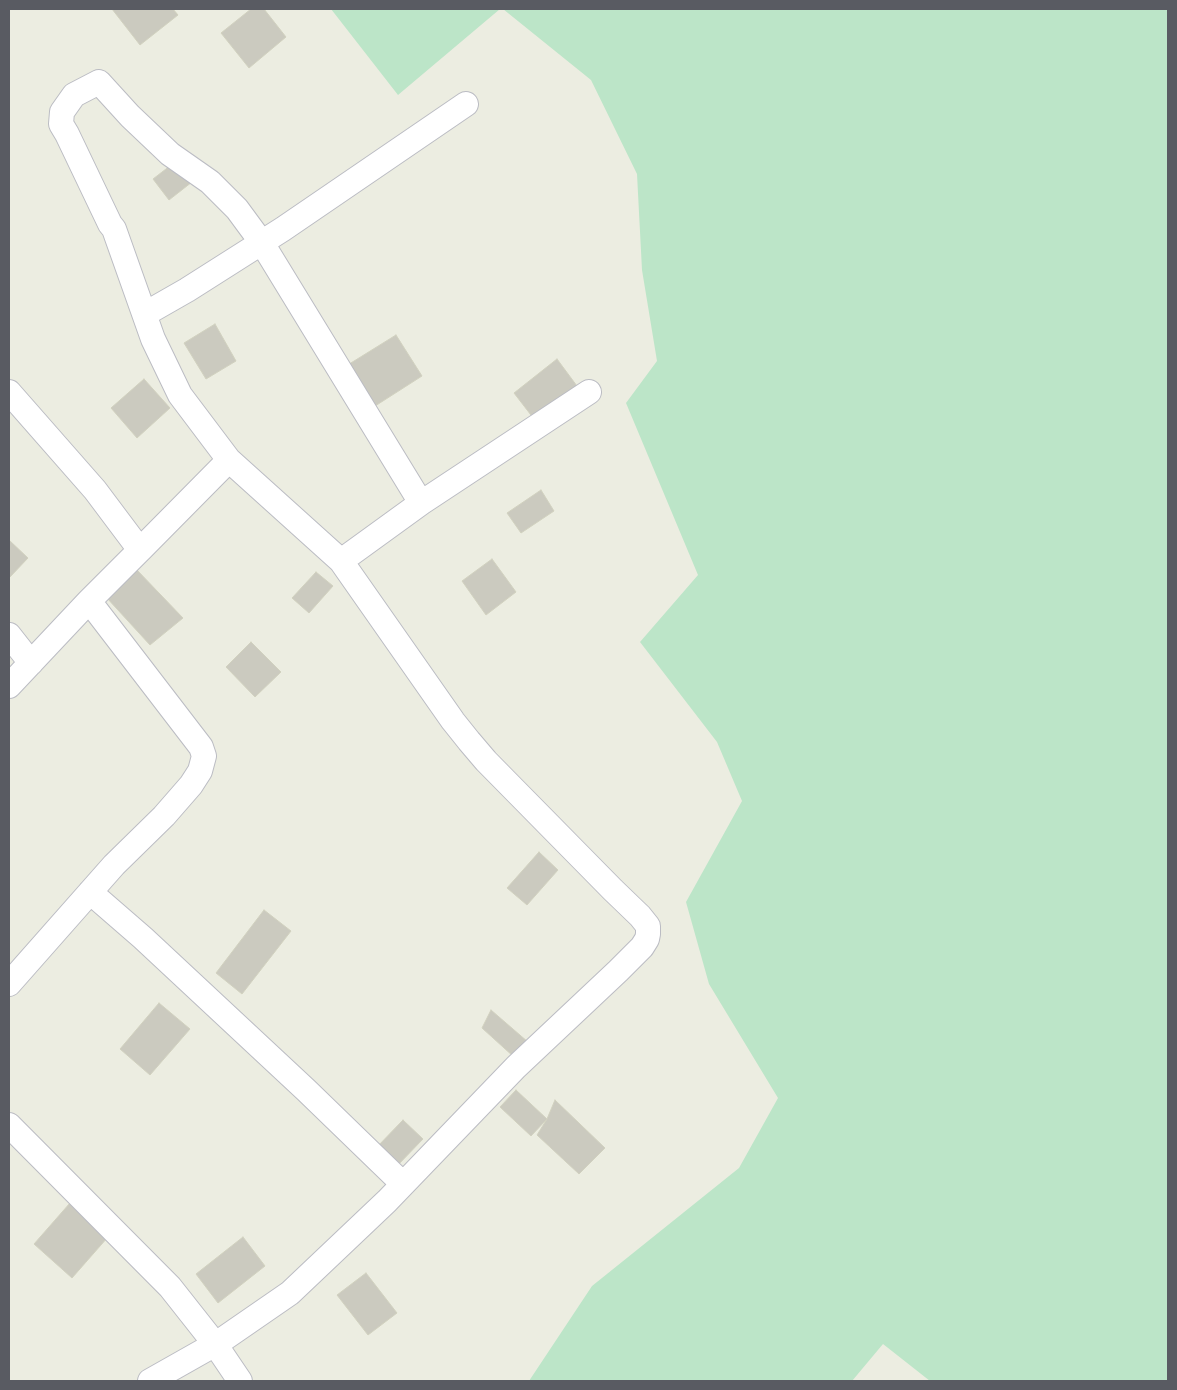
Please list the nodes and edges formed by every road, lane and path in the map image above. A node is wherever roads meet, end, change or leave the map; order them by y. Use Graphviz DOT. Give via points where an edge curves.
graph roads {
  1 [pos="466,104"];
  2 [pos="262,242"];
  3 [pos="145,314"];
  4 [pos="9,392"];
  5 [pos="588,392"];
  6 [pos="229,460"];
  7 [pos="421,503"];
  8 [pos="140,550"];
  9 [pos="341,561"];
  10 [pos="89,601"];
  11 [pos="9,635"];
  12 [pos="31,663"];
  13 [pos="9,686"];
  14 [pos="90,892"];
  15 [pos="9,984"];
  16 [pos="9,1125"];
  17 [pos="404,1184"];
  18 [pos="215,1344"];
  19 [pos="150,1381"];
  20 [pos="240,1381"];
  1 -- 2 [label="street"];
  2 -- 3 [label="street"];
  2 -- 3 [label="street" via="237,209 210,182 170,154 100,82 74,95 62,112 61,124 114,229"];
  2 -- 7 [label="street"];
  3 -- 6 [label="street" via="153,339 180,395"];
  4 -- 8 [label="street" via="95,490"];
  5 -- 7 [label="street"];
  6 -- 8 [label="street"];
  6 -- 9 [label="street"];
  7 -- 9 [label="street"];
  8 -- 10 [label="street"];
  9 -- 17 [label="street" via="453,722 486,761 648,926 647,939 642,947 516,1067"];
  10 -- 12 [label="street"];
  10 -- 14 [label="street" via="204,756 191,785"];
  11 -- 12 [label="street"];
  12 -- 13 [label="street"];
  14 -- 15 [label="street"];
  14 -- 17 [label="street"];
  16 -- 18 [label="street" via="170,1288"];
  17 -- 18 [label="street" via="290,1294"];
  18 -- 19 [label="street"];
  18 -- 20 [label="street"];
}
